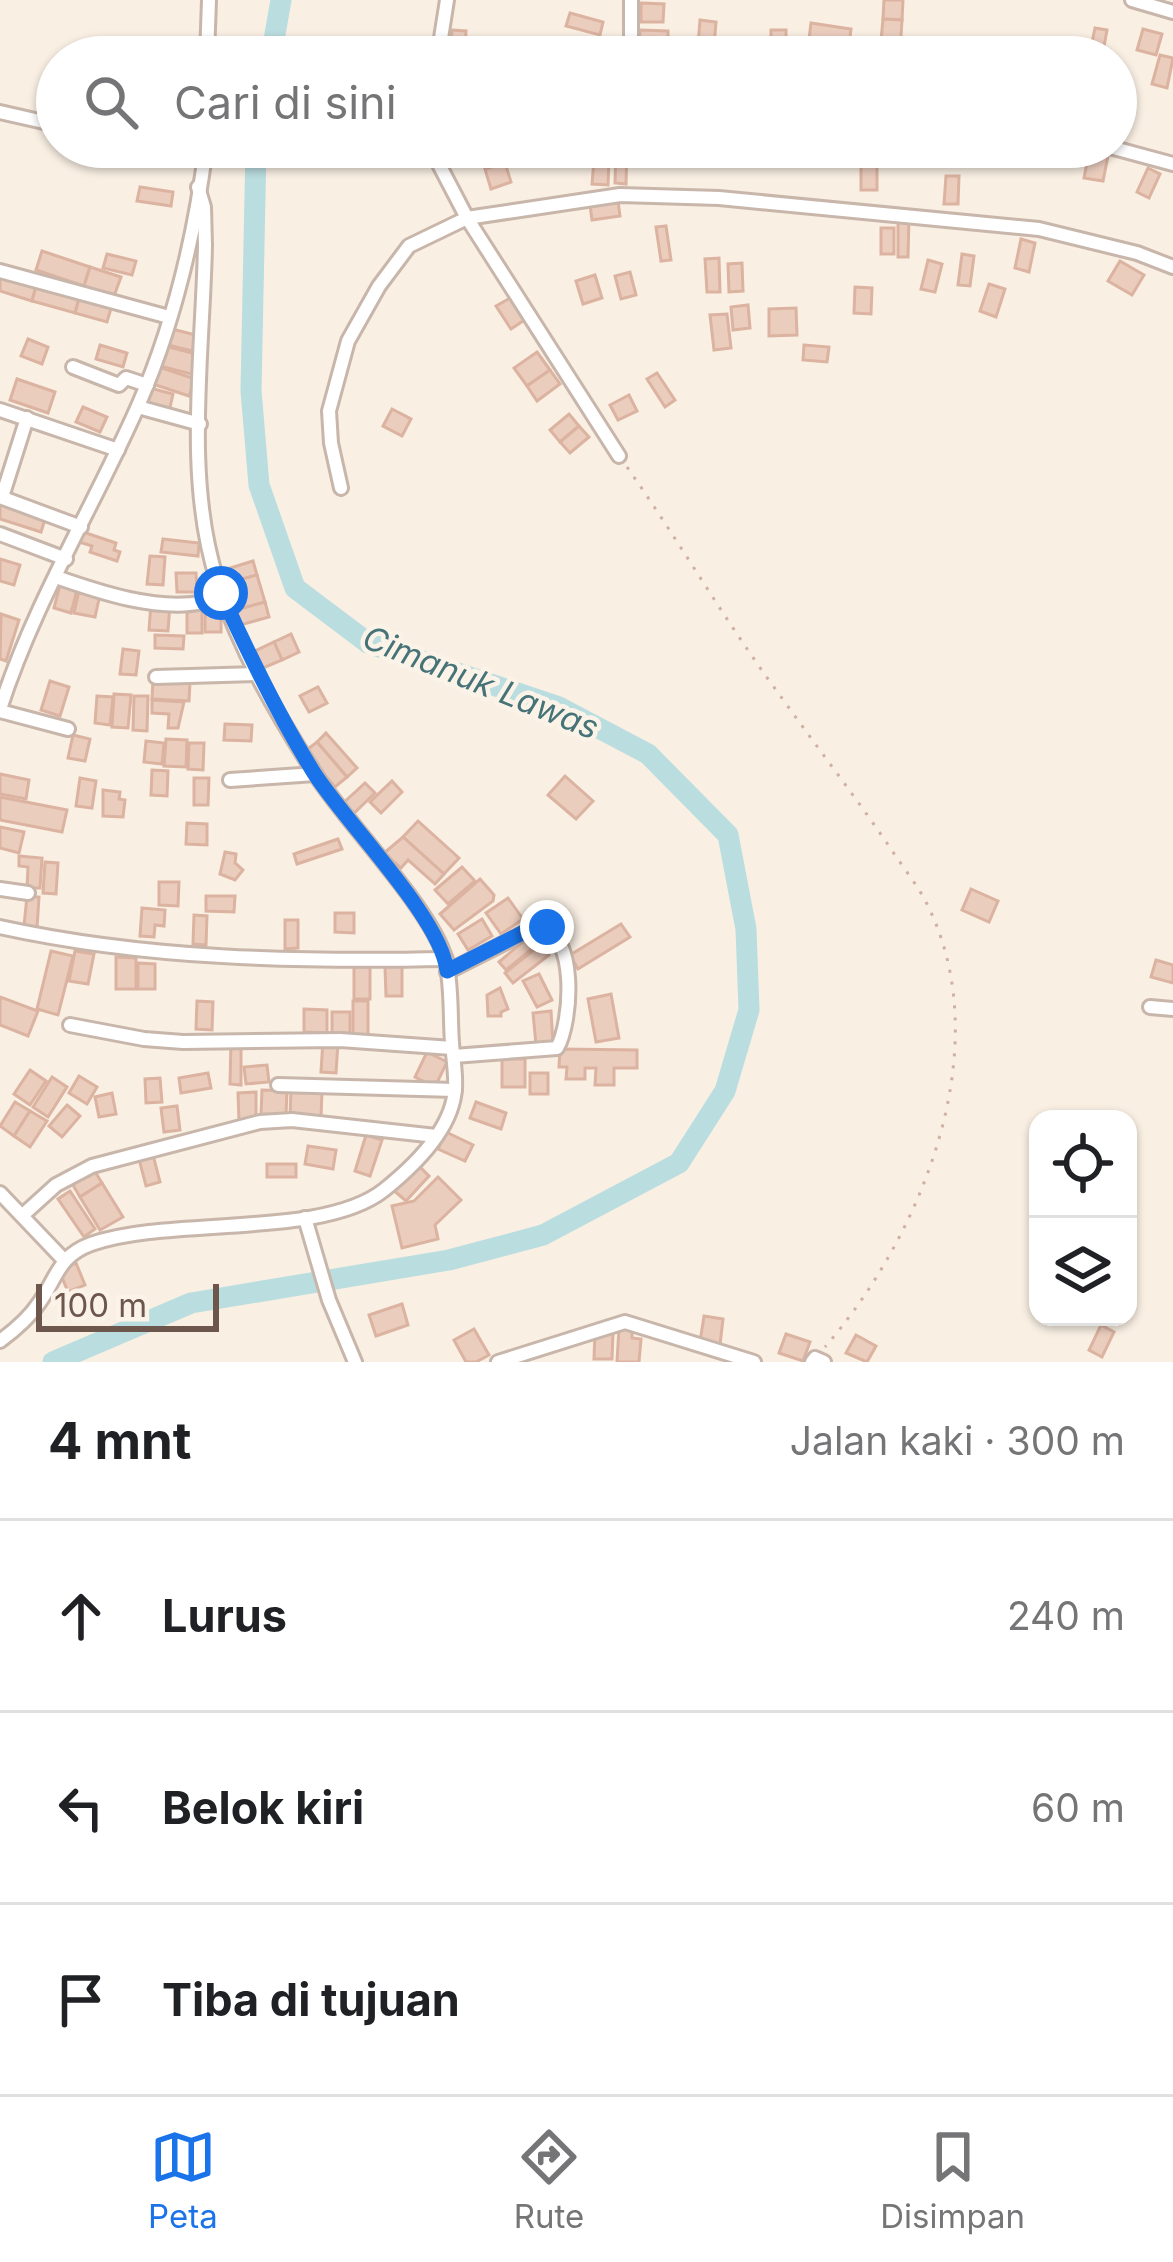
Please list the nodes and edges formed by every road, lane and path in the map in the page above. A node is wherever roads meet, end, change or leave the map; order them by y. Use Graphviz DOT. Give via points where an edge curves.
graph roads {
  1 [pos="209,0"];
  2 [pos="447,0"];
  3 [pos="631,0"];
  4 [pos="1132,0"];
  5 [pos="1173,12"];
  6 [pos="208,36"];
  7 [pos="441,36"];
  8 [pos="631,36"];
  9 [pos="0,112"];
  10 [pos="36,120"];
  11 [pos="1137,154"];
  12 [pos="1173,164"];
  13 [pos="202,168"];
  14 [pos="441,168"];
  15 [pos="198,187"];
  16 [pos="467,218"];
  17 [pos="1173,267"];
  18 [pos="0,271"];
  19 [pos="169,316"];
  20 [pos="73,367"];
  21 [pos="137,382"];
  22 [pos="137,407"];
  23 [pos="0,410"];
  24 [pos="27,418"];
  25 [pos="200,424"];
  26 [pos="111,448"];
  27 [pos="619,455"];
  28 [pos="341,488"];
  29 [pos="1,497"];
  30 [pos="75,524"];
  31 [pos="0,534"];
  32 [pos="66,559"];
  33 [pos="215,574"];
  34 [pos="56,577"];
  35 [pos="258,674"];
  36 [pos="156,677"];
  37 [pos="0,710"];
  38 [pos="68,728"];
  39 [pos="315,774"];
  40 [pos="230,780"];
  41 [pos="0,889"];
  42 [pos="28,893"];
  43 [pos="0,927"];
  44 [pos="446,965"];
  45 [pos="1150,1007"];
  46 [pos="1173,1009"];
  47 [pos="70,1025"];
  48 [pos="453,1052"];
  49 [pos="278,1085"];
  50 [pos="455,1090"];
  51 [pos="436,1136"];
  52 [pos="0,1193"];
  53 [pos="23,1214"];
  54 [pos="304,1218"];
  55 [pos="64,1258"];
  56 [pos="0,1341"];
  57 [pos="817,1361"];
  58 [pos="355,1362"];
  59 [pos="498,1362"];
  60 [pos="754,1362"];
  1 -- 6 [label="street"];
  2 -- 7 [label="street"];
  3 -- 8 [label="street"];
  4 -- 5 [label="street"];
  9 -- 10 [label="street"];
  11 -- 12 [label="street"];
  13 -- 15 [label="street"];
  14 -- 16 [label="street"];
  15 -- 19 [label="street"];
  15 -- 25 [label="street" via="205,245"];
  16 -- 17 [label="street" via="620,195 719,198 1040,229"];
  16 -- 27 [label="street"];
  16 -- 28 [label="street" via="409,246 348,341 329,411"];
  18 -- 19 [label="street"];
  19 -- 21 [label="street"];
  20 -- 21 [label="street" via="119,385"];
  21 -- 22 [label="street"];
  22 -- 25 [label="street"];
  22 -- 26 [label="street"];
  23 -- 24 [label="street"];
  24 -- 26 [label="street"];
  24 -- 29 [label="street"];
  25 -- 33 [label="street" via="199,499"];
  26 -- 30 [label="street"];
  27 -- 57 [label="path" via="926,902 947,971 955,1062 933,1154 894,1249"];
  29 -- 30 [label="street"];
  30 -- 32 [label="street"];
  31 -- 32 [label="street"];
  32 -- 34 [label="street"];
  33 -- 34 [label="street" via="205,601 189,604"];
  33 -- 35 [label="street"];
  34 -- 37 [label="street"];
  35 -- 36 [label="street"];
  35 -- 39 [label="street"];
  37 -- 38 [label="street"];
  39 -- 40 [label="street"];
  39 -- 44 [label="street" via="427,925"];
  41 -- 42 [label="street"];
  43 -- 44 [label="street" via="188,953"];
  44 -- 48 [label="street"];
  44 -- 48 [label="street" via="538,926 559,936 566,953 565,1027 556,1048"];
  45 -- 46 [label="street"];
  47 -- 48 [label="street" via="183,1042 340,1040"];
  48 -- 50 [label="street"];
  49 -- 50 [label="street"];
  50 -- 51 [label="street"];
  51 -- 53 [label="street" via="260,1122 92,1166"];
  51 -- 54 [label="street" via="383,1191"];
  52 -- 53 [label="street"];
  53 -- 55 [label="street"];
  54 -- 55 [label="street" via="128,1234"];
  54 -- 58 [label="street"];
  55 -- 56 [label="street" via="39,1303"];
  59 -- 60 [label="street" via="625,1322"];
}
